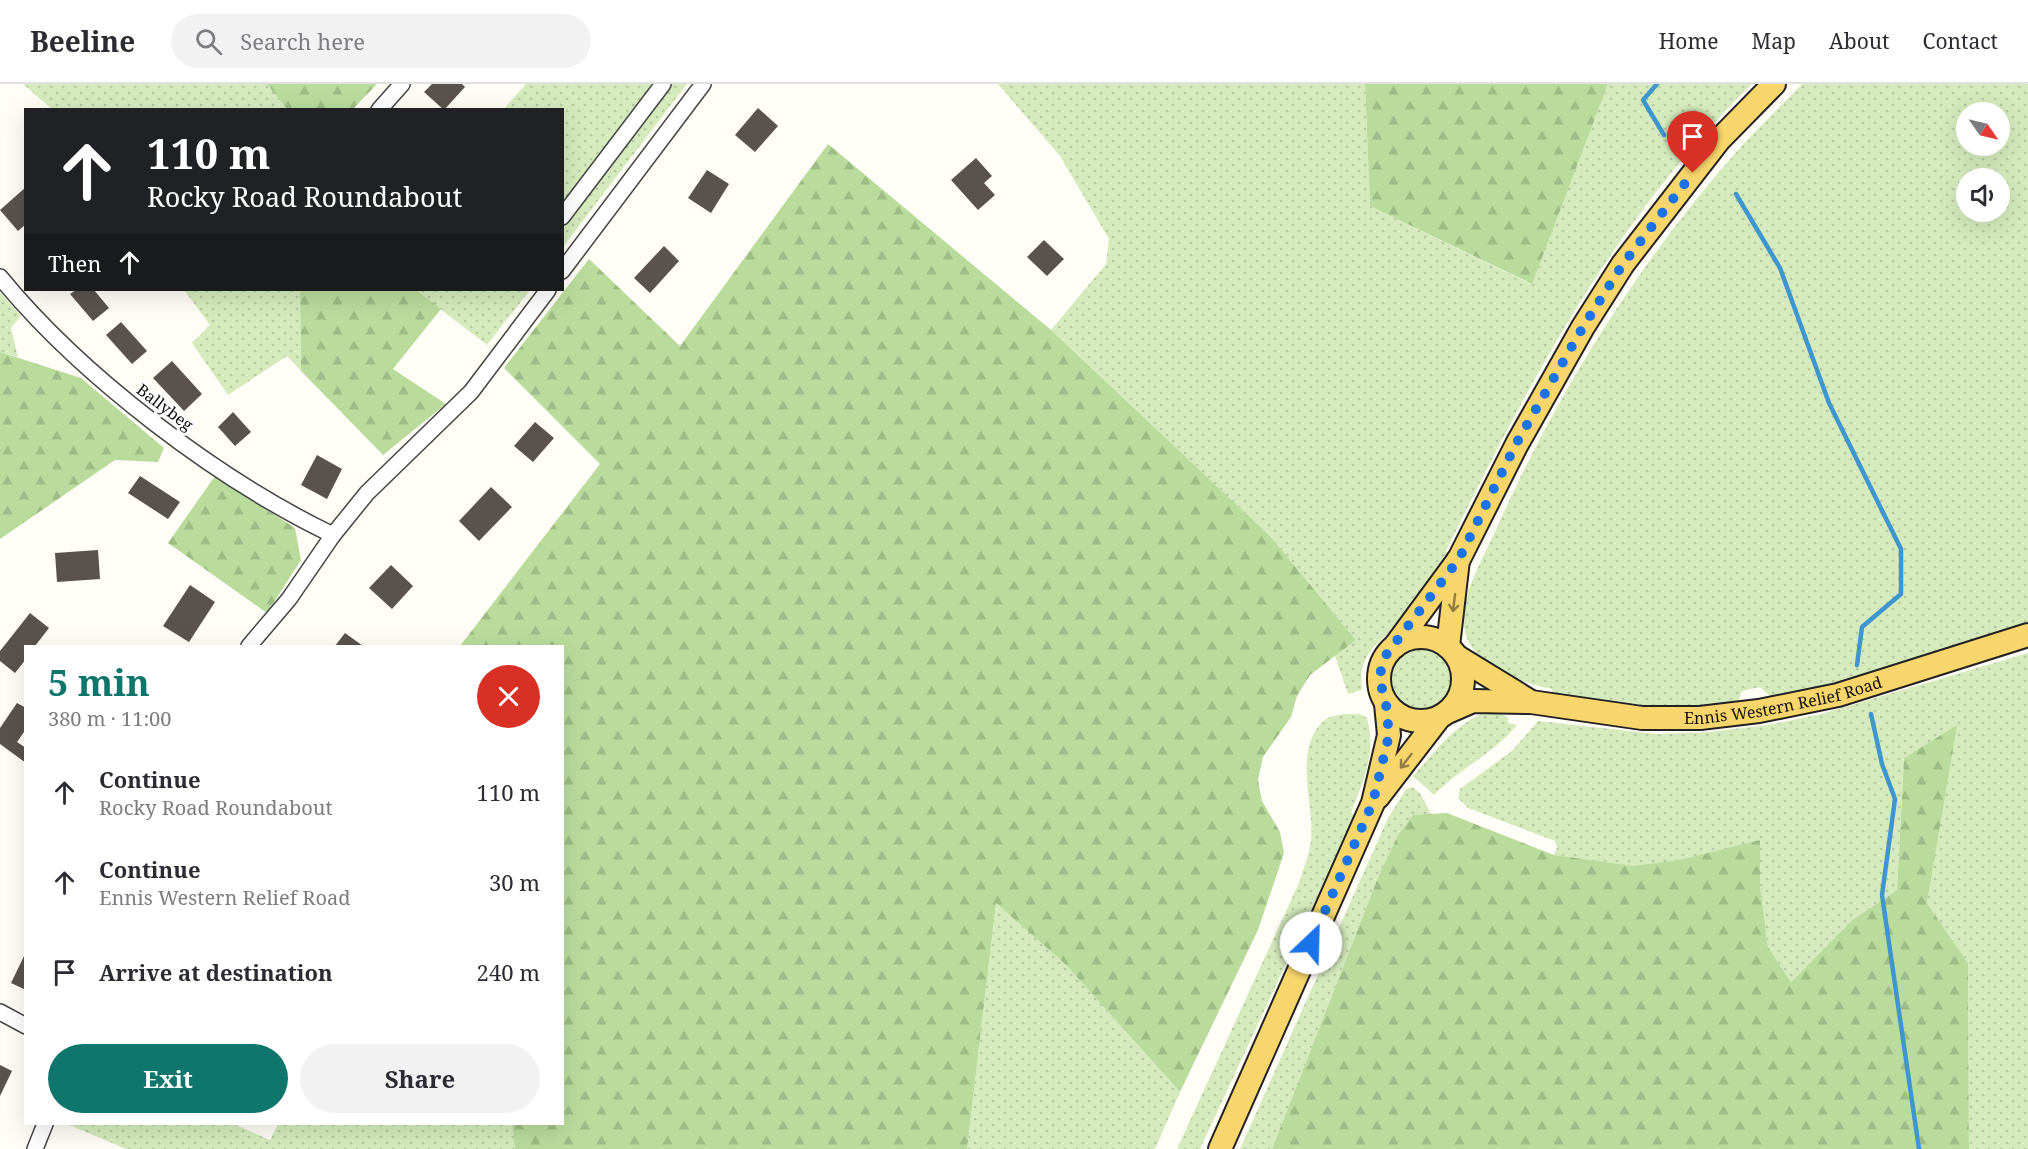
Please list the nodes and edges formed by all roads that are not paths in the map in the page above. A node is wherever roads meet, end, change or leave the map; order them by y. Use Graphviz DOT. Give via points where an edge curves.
graph roads {
  1 [pos="402,84"];
  2 [pos="663,84"];
  3 [pos="703,84"];
  4 [pos="1774,84"];
  5 [pos="381,108"];
  6 [pos="564,214"];
  7 [pos="564,268"];
  8 [pos="0,277"];
  9 [pos="547,291"];
  10 [pos="333,535"];
  11 [pos="1459,559"];
  12 [pos="2028,635"];
  13 [pos="250,645"];
  14 [pos="1395,646"];
  15 [pos="1453,652"];
  16 [pos="1531,702"];
  17 [pos="1386,704"];
  18 [pos="1444,715"];
  19 [pos="1373,802"];
  20 [pos="0,1012"];
  21 [pos="24,1025"];
  22 [pos="45,1125"];
  23 [pos="35,1149"];
  24 [pos="1220,1149"];
  1 -- 5 [label="street"];
  2 -- 6 [label="street"];
  3 -- 7 [label="street"];
  4 -- 11 [label="main road" via="1719,140 1623,264 1516,444"];
  8 -- 10 [label="street, Ballybeg" via="112,390 218,469"];
  9 -- 10 [label="street" via="471,392 367,493"];
  10 -- 13 [label="street" via="289,599"];
  11 -- 14 [label="main road"];
  11 -- 15 [label="main road, one-way"];
  12 -- 16 [label="main road, Ennis Western Relief Road" via="1838,695 1759,711 1700,718 1642,718"];
  14 -- 15 [label="main road" via="1422,637 1436,639"];
  14 -- 17 [label="main road" via="1386,655 1379,677"];
  15 -- 16 [label="main road, Ennis Western Relief Road"];
  15 -- 18 [label="main road" via="1463,670 1464,685 1459,699"];
  16 -- 18 [label="main road, Ennis Western Relief Road" via="1473,700"];
  17 -- 18 [label="main road" via="1410,720 1424,722"];
  17 -- 19 [label="main road" via="1389,735"];
  18 -- 19 [label="main road, one-way"];
  19 -- 24 [label="main road"];
  20 -- 21 [label="street"];
  22 -- 23 [label="street"];
}
